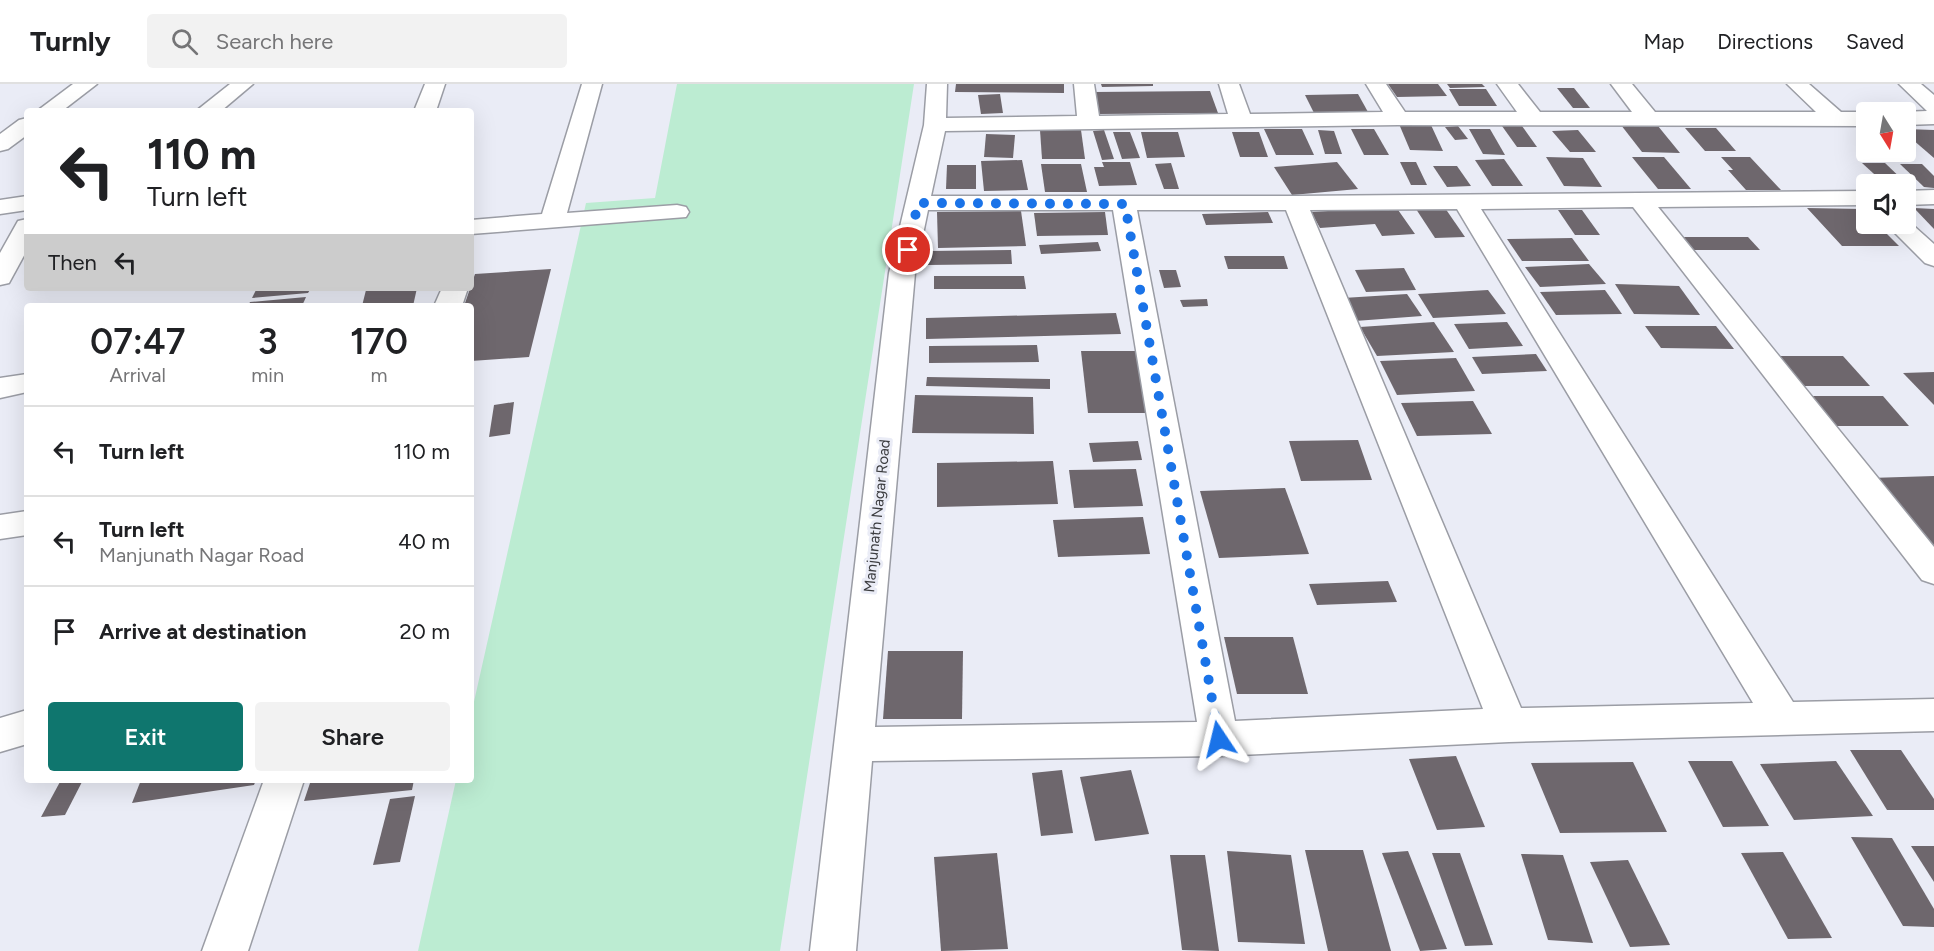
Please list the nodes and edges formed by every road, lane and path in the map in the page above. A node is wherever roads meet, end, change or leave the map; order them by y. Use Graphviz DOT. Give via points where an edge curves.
graph roads {
  1 [pos="87,84"];
  2 [pos="243,84"];
  3 [pos="435,84"];
  4 [pos="592,84"];
  5 [pos="937,84"];
  6 [pos="1084,84"];
  7 [pos="1228,84"];
  8 [pos="1376,84"];
  9 [pos="1507,84"];
  10 [pos="1621,84"];
  11 [pos="1797,84"];
  12 [pos="1910,84"];
  13 [pos="1934,106"];
  14 [pos="52,108"];
  15 [pos="211,108"];
  16 [pos="425,108"];
  17 [pos="1934,117"];
  18 [pos="1398,118"];
  19 [pos="1916,118"];
  20 [pos="1533,119"];
  21 [pos="1649,119"];
  22 [pos="1836,119"];
  23 [pos="1856,119"];
  24 [pos="1241,120"];
  25 [pos="1089,124"];
  26 [pos="935,125"];
  27 [pos="24,127"];
  28 [pos="0,144"];
  29 [pos="1934,197"];
  30 [pos="1856,198"];
  31 [pos="1916,198"];
  32 [pos="1640,200"];
  33 [pos="1464,201"];
  34 [pos="24,203"];
  35 [pos="918,203"];
  36 [pos="1295,203"];
  37 [pos="1125,204"];
  38 [pos="0,207"];
  39 [pos="677,212"];
  40 [pos="552,221"];
  41 [pos="24,232"];
  42 [pos="474,232"];
  43 [pos="1909,234"];
  44 [pos="1934,258"];
  45 [pos="24,274"];
  46 [pos="0,278"];
  47 [pos="24,384"];
  48 [pos="0,388"];
  49 [pos="24,523"];
  50 [pos="0,527"];
  51 [pos="1934,571"];
  52 [pos="1934,715"];
  53 [pos="1783,719"];
  54 [pos="1509,725"];
  55 [pos="24,728"];
  56 [pos="0,735"];
  57 [pos="1219,739"];
  58 [pos="854,744"];
  59 [pos="283,783"];
  60 [pos="225,951"];
  61 [pos="833,951"];
  1 -- 14 [label="street"];
  2 -- 15 [label="street"];
  3 -- 16 [label="street"];
  4 -- 40 [label="street"];
  5 -- 26 [label="street, Manjunath Nagar Road"];
  6 -- 25 [label="street"];
  7 -- 24 [label="street"];
  8 -- 18 [label="street"];
  9 -- 20 [label="street"];
  10 -- 21 [label="street"];
  11 -- 22 [label="street"];
  12 -- 13 [label="street"];
  17 -- 19 [label="street"];
  18 -- 20 [label="street"];
  18 -- 24 [label="street"];
  20 -- 21 [label="street"];
  21 -- 22 [label="street"];
  22 -- 23 [label="street"];
  24 -- 25 [label="street"];
  25 -- 26 [label="street"];
  26 -- 35 [label="street, Manjunath Nagar Road"];
  27 -- 28 [label="street"];
  29 -- 31 [label="street"];
  30 -- 32 [label="street"];
  32 -- 33 [label="street"];
  32 -- 51 [label="street"];
  33 -- 36 [label="street"];
  33 -- 53 [label="street"];
  34 -- 38 [label="street"];
  35 -- 37 [label="street"];
  35 -- 58 [label="street, Manjunath Nagar Road" via="902,273"];
  36 -- 37 [label="street"];
  36 -- 54 [label="street"];
  37 -- 57 [label="street"];
  39 -- 40 [label="street"];
  40 -- 42 [label="street"];
  41 -- 46 [label="street"];
  43 -- 44 [label="street"];
  45 -- 46 [label="street"];
  47 -- 48 [label="street"];
  49 -- 50 [label="street"];
  52 -- 53 [label="street"];
  53 -- 54 [label="street"];
  54 -- 57 [label="street"];
  55 -- 56 [label="street"];
  57 -- 58 [label="street"];
  58 -- 61 [label="street, Manjunath Nagar Road"];
  59 -- 60 [label="street"];
}
